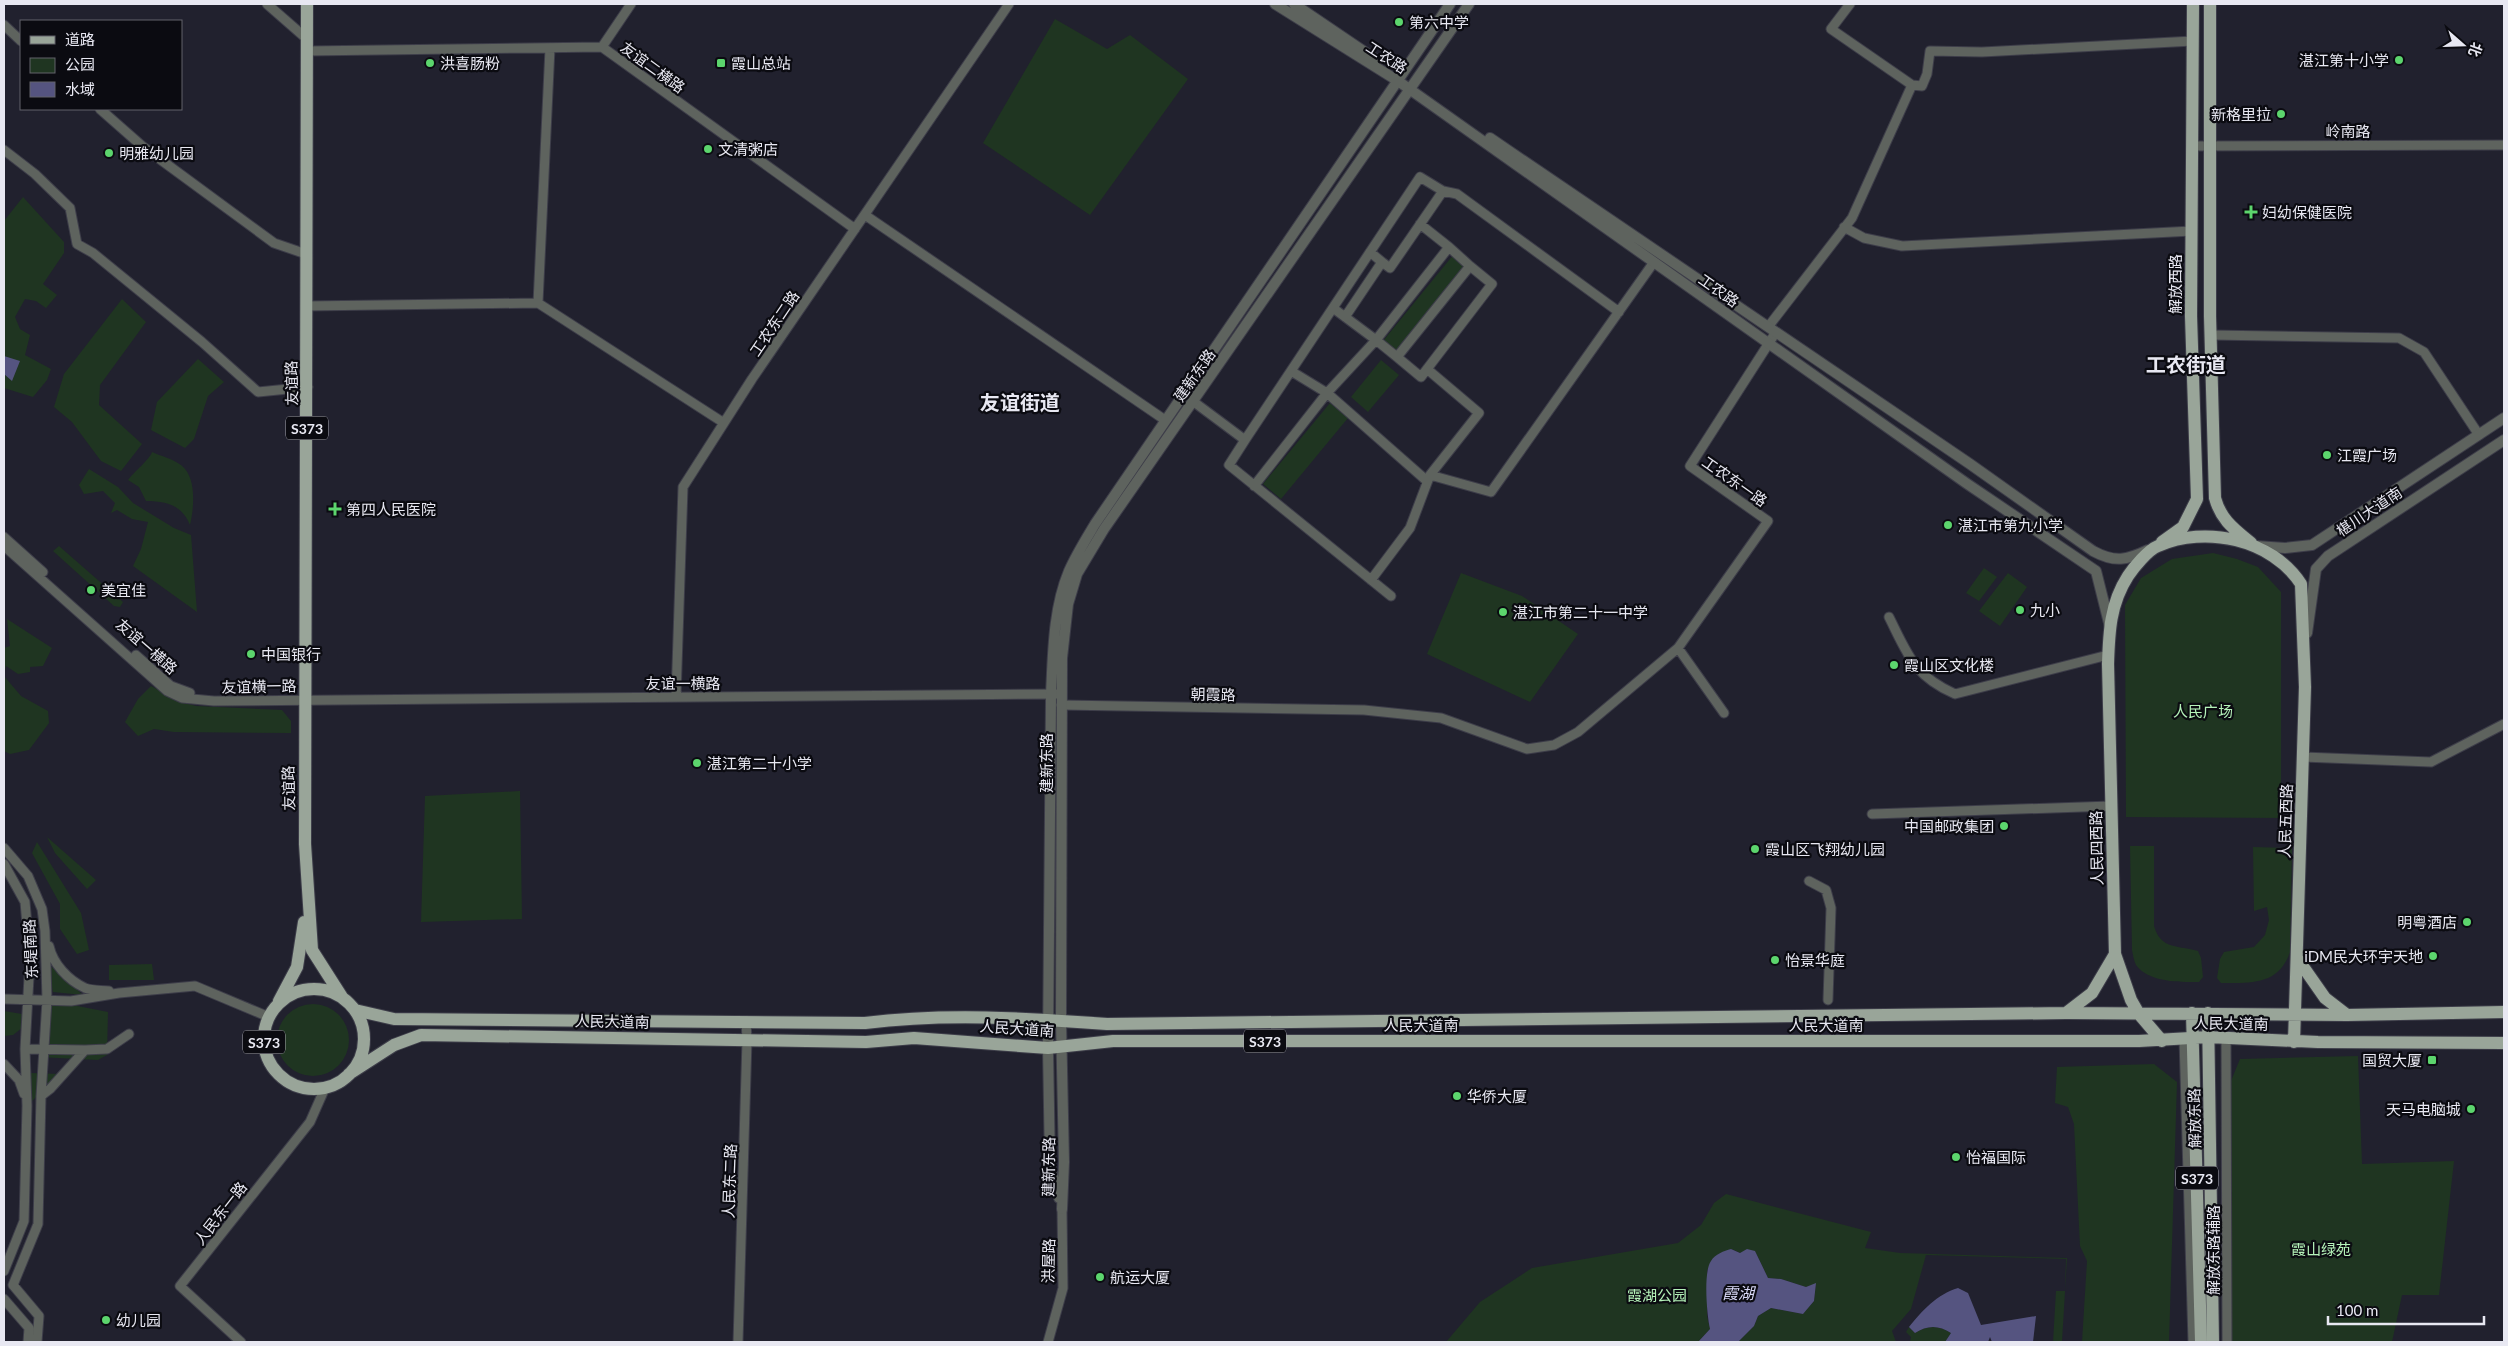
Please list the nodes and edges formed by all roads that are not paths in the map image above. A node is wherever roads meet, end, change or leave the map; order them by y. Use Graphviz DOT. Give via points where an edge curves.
graph roads {
  1 [pos="268,4"];
  2 [pos="307,4"];
  3 [pos="631,4"];
  4 [pos="1010,4"];
  5 [pos="1275,4"];
  6 [pos="1294,4"];
  7 [pos="1450,4"];
  8 [pos="1469,4"];
  9 [pos="1850,4"];
  10 [pos="2193,4"];
  11 [pos="2210,4"];
  12 [pos="4,26"];
  13 [pos="20,40"];
  14 [pos="2193,41"];
  15 [pos="307,45"];
  16 [pos="602,47"];
  17 [pos="550,48"];
  18 [pos="1397,82"];
  19 [pos="1912,85"];
  20 [pos="1408,90"];
  21 [pos="101,110"];
  22 [pos="2210,145"];
  23 [pos="2504,145"];
  24 [pos="2192,146"];
  25 [pos="4,150"];
  26 [pos="1443,191"];
  27 [pos="865,215"];
  28 [pos="1420,224"];
  29 [pos="1844,228"];
  30 [pos="855,229"];
  31 [pos="2192,231"];
  32 [pos="1449,247"];
  33 [pos="1370,252"];
  34 [pos="306,254"];
  35 [pos="1382,262"];
  36 [pos="1654,262"];
  37 [pos="1470,266"];
  38 [pos="538,303"];
  39 [pos="306,306"];
  40 [pos="1333,308"];
  41 [pos="1619,312"];
  42 [pos="1345,317"];
  43 [pos="1772,330"];
  44 [pos="2210,335"];
  45 [pos="1376,340"];
  46 [pos="1768,343"];
  47 [pos="1397,357"];
  48 [pos="1427,369"];
  49 [pos="1291,372"];
  50 [pos="308,387"];
  51 [pos="1327,393"];
  52 [pos="1194,402"];
  53 [pos="2504,418"];
  54 [pos="1165,420"];
  55 [pos="724,423"];
  56 [pos="2479,435"];
  57 [pos="1245,440"];
  58 [pos="2504,440"];
  59 [pos="1429,478"];
  60 [pos="1254,486"];
  61 [pos="4,537"];
  62 [pos="4,546"];
  63 [pos="2255,546"];
  64 [pos="2156,547"];
  65 [pos="1371,580"];
  66 [pos="1391,596"];
  67 [pos="1889,617"];
  68 [pos="2110,627"];
  69 [pos="2306,644"];
  70 [pos="1678,648"];
  71 [pos="2108,655"];
  72 [pos="2305,687"];
  73 [pos="1056,695"];
  74 [pos="304,696"];
  75 [pos="676,697"];
  76 [pos="214,701"];
  77 [pos="1061,705"];
  78 [pos="1724,713"];
  79 [pos="2504,724"];
  80 [pos="2303,757"];
  81 [pos="2111,806"];
  82 [pos="1872,814"];
  83 [pos="4,848"];
  84 [pos="306,852"];
  85 [pos="4,864"];
  86 [pos="1810,881"];
  87 [pos="45,931"];
  88 [pos="2115,954"];
  89 [pos="2297,958"];
  90 [pos="120,993"];
  91 [pos="342,997"];
  92 [pos="4,999"];
  93 [pos="27,1000"];
  94 [pos="47,1000"];
  95 [pos="1828,1000"];
  96 [pos="355,1010"];
  97 [pos="272,1012"];
  98 [pos="2504,1012"];
  99 [pos="2066,1013"];
  100 [pos="2192,1013"];
  101 [pos="2208,1013"];
  102 [pos="2139,1014"];
  103 [pos="2296,1014"];
  104 [pos="2347,1015"];
  105 [pos="1054,1020"];
  106 [pos="746,1021"];
  107 [pos="128,1034"];
  108 [pos="2208,1037"];
  109 [pos="2189,1038"];
  110 [pos="2226,1038"];
  111 [pos="747,1040"];
  112 [pos="2162,1041"];
  113 [pos="2294,1042"];
  114 [pos="2504,1044"];
  115 [pos="1062,1047"];
  116 [pos="1048,1048"];
  117 [pos="25,1049"];
  118 [pos="44,1049"];
  119 [pos="85,1050"];
  120 [pos="4,1064"];
  121 [pos="349,1074"];
  122 [pos="325,1088"];
  123 [pos="41,1096"];
  124 [pos="27,1106"];
  125 [pos="1062,1209"];
  126 [pos="5,1267"];
  127 [pos="4,1299"];
  128 [pos="28,1342"];
  129 [pos="38,1342"];
  130 [pos="241,1342"];
  131 [pos="738,1342"];
  132 [pos="1048,1342"];
  133 [pos="2193,1342"];
  134 [pos="2201,1342"];
  135 [pos="2214,1342"];
  136 [pos="2227,1342"];
  1 -- 15 [label="street"];
  2 -- 15 [label="main road, 友谊路 / S373"];
  3 -- 16 [label="street"];
  4 -- 27 [label="street, 工农东二路"];
  5 -- 18 [label="street, 工农路"];
  6 -- 18 [label="street, 工农路"];
  7 -- 18 [label="street, 建新东路"];
  8 -- 20 [label="street, 建新东路"];
  9 -- 19 [label="street" via="1831,30"];
  10 -- 14 [label="main road, 解放西路"];
  11 -- 22 [label="main road"];
  12 -- 13 [label="street"];
  14 -- 19 [label="street" via="1982,52 1930,51 1922,86"];
  14 -- 24 [label="main road, 解放西路"];
  15 -- 17 [label="street, 友谊二横路"];
  15 -- 34 [label="main road, 友谊路 / S373"];
  16 -- 17 [label="street, 友谊二横路"];
  16 -- 30 [label="street, 友谊二横路"];
  17 -- 38 [label="street"];
  18 -- 20 [label="street, 工农路"];
  18 -- 54 [label="street, 建新东路"];
  19 -- 29 [label="street, 工农东一路" via="1852,218"];
  20 -- 36 [label="street, 工农路"];
  20 -- 43 [label="street, 工农路"];
  20 -- 52 [label="street, 建新东路"];
  21 -- 34 [label="street" via="142,146 274,243"];
  22 -- 23 [label="street, 岭南路"];
  22 -- 24 [label="street, 岭南路"];
  22 -- 44 [label="main road"];
  24 -- 31 [label="main road, 解放西路"];
  25 -- 50 [label="street" via="70,208 77,244 93,253 188,330 258,392"];
  26 -- 28 [label="street"];
  26 -- 33 [label="street" via="1420,177"];
  26 -- 41 [label="street" via="1457,194"];
  27 -- 30 [label="street, 工农东二路"];
  27 -- 54 [label="street"];
  28 -- 32 [label="street"];
  28 -- 35 [label="street" via="1390,268"];
  29 -- 31 [label="street" via="1864,238 1902,246"];
  29 -- 43 [label="street, 工农东一路"];
  30 -- 55 [label="street, 工农东二路"];
  31 -- 64 [label="main road, 解放西路" via="2191,316 2197,499 2183,527"];
  32 -- 37 [label="street"];
  32 -- 45 [label="street"];
  33 -- 35 [label="street"];
  33 -- 40 [label="street"];
  34 -- 39 [label="main road, 友谊路 / S373"];
  35 -- 42 [label="street"];
  36 -- 41 [label="street"];
  36 -- 46 [label="street, 工农路"];
  37 -- 47 [label="street"];
  37 -- 48 [label="street" via="1492,284"];
  38 -- 39 [label="street"];
  38 -- 55 [label="street"];
  39 -- 50 [label="main road, 友谊路 / S373"];
  40 -- 42 [label="street"];
  40 -- 49 [label="street"];
  41 -- 59 [label="street" via="1491,492"];
  42 -- 45 [label="street"];
  43 -- 46 [label="street, 工农东一路"];
  43 -- 64 [label="street, 工农路" via="2104,558 2128,560"];
  44 -- 56 [label="street" via="2399,338 2424,352"];
  44 -- 63 [label="main road" via="2215,498 2225,522"];
  45 -- 47 [label="street"];
  45 -- 51 [label="street"];
  46 -- 68 [label="street, 工农路" via="2096,571"];
  46 -- 70 [label="street, 工农东一路" via="1690,466 1768,521"];
  47 -- 48 [label="street" via="1421,377"];
  48 -- 59 [label="street" via="1479,413"];
  49 -- 51 [label="street"];
  49 -- 57 [label="street"];
  50 -- 74 [label="main road, 友谊路 / S373"];
  51 -- 59 [label="street"];
  51 -- 60 [label="street"];
  52 -- 57 [label="street"];
  52 -- 73 [label="street, 建新东路" via="1104,529 1077,574 1068,604"];
  53 -- 56 [label="street, 椹川大道南"];
  54 -- 73 [label="street, 建新东路" via="1095,524 1070,570 1060,599 1053,658"];
  55 -- 75 [label="street, 工农东二路" via="683,487"];
  56 -- 63 [label="street, 椹川大道南" via="2312,544 2285,548"];
  57 -- 60 [label="street" via="1229,465"];
  58 -- 69 [label="street, 椹川大道南" via="2328,556 2316,569"];
  59 -- 65 [label="street" via="1410,528"];
  60 -- 65 [label="street"];
  61 -- 74 [label="street, 友谊一横路" via="171,686 206,697"];
  62 -- 76 [label="street, 友谊一横路" via="167,691 182,698"];
  63 -- 64 [label="main road" via="2211,535 2193,536"];
  63 -- 72 [label="main road, 人民五西路" via="2292,570 2301,584"];
  64 -- 68 [label="main road, 解放西路" via="2129,574 2115,600"];
  65 -- 66 [label="street"];
  67 -- 71 [label="street" via="1922,675 1936,686 1955,694"];
  68 -- 71 [label="main road, 人民四西路"];
  69 -- 72 [label="street"];
  70 -- 77 [label="street, 朝霞路" via="1578,732 1554,744 1527,749 1441,718 1364,710"];
  70 -- 78 [label="street"];
  71 -- 81 [label="main road, 人民四西路"];
  72 -- 80 [label="main road, 人民五西路"];
  73 -- 75 [label="street, 友谊一横路"];
  73 -- 77 [label="street, 建新东路"];
  73 -- 105 [label="street, 建新东路"];
  74 -- 75 [label="street, 友谊一横路"];
  74 -- 76 [label="street, 友谊横一路"];
  74 -- 84 [label="main road, 友谊路 / S373"];
  77 -- 105 [label="street, 建新东路"];
  79 -- 80 [label="street" via="2431,762"];
  80 -- 89 [label="main road, 人民五西路"];
  81 -- 82 [label="street"];
  81 -- 88 [label="main road, 人民四西路"];
  83 -- 87 [label="street, 东堤南路" via="34,888 42,909"];
  84 -- 91 [label="main road, 友谊路 / S373" via="312,950"];
  84 -- 97 [label="main road, 友谊路 / S373" via="305,919 298,967"];
  85 -- 93 [label="street, 东堤南路" via="25,902 30,959"];
  86 -- 95 [label="street" via="1826,890 1831,908"];
  87 -- 90 [label="street" via="52,960 65,974 86,988"];
  87 -- 94 [label="street, 东堤南路"];
  88 -- 99 [label="main road" via="2092,993"];
  88 -- 102 [label="main road, 人民四西路"];
  89 -- 103 [label="main road, 人民五西路"];
  89 -- 104 [label="main road" via="2325,998"];
  90 -- 94 [label="street" via="70,1001"];
  90 -- 97 [label="street" via="195,986"];
  91 -- 96 [label="main road, S373"];
  91 -- 97 [label="main road, S373" via="329,991 300,991 286,997"];
  92 -- 93 [label="street"];
  93 -- 94 [label="street"];
  93 -- 117 [label="street, 东堤南路"];
  94 -- 118 [label="street, 东堤南路"];
  96 -- 106 [label="main road, 人民大道南 / S373" via="394,1020"];
  96 -- 121 [label="main road, S373" via="364,1036 357,1063"];
  97 -- 122 [label="main road, S373" via="264,1032 264,1049 270,1064 294,1085 309,1089"];
  98 -- 104 [label="main road, 人民大道南"];
  99 -- 102 [label="main road, 人民大道南 / S373"];
  99 -- 105 [label="main road, 人民大道南 / S373" via="1106,1024"];
  100 -- 101 [label="main road, 人民大道南 / S373"];
  100 -- 102 [label="main road, 人民大道南 / S373"];
  100 -- 109 [label="main road, 解放东路 / S373"];
  101 -- 103 [label="main road, 人民大道南"];
  101 -- 108 [label="main road, 解放东路 / S373"];
  102 -- 112 [label="main road, 人民四西路"];
  103 -- 104 [label="main road, 人民大道南"];
  103 -- 113 [label="main road, 人民五西路"];
  105 -- 106 [label="main road, 人民大道南 / S373"];
  105 -- 115 [label="street, 建新东路"];
  105 -- 116 [label="street, 建新东路"];
  106 -- 111 [label="street, 人民东二路"];
  107 -- 119 [label="street" via="107,1049"];
  108 -- 109 [label="main road, 人民大道南 / S373"];
  108 -- 110 [label="main road, 人民大道南"];
  108 -- 135 [label="main road, 解放东路 / S373"];
  109 -- 112 [label="main road, 人民大道南 / S373"];
  109 -- 133 [label="street, 解放东路辅路"];
  109 -- 134 [label="main road, 解放东路 / S373"];
  110 -- 113 [label="main road, 人民大道南"];
  110 -- 136 [label="street, 解放东路辅路"];
  111 -- 116 [label="main road, 人民大道南 / S373" via="866,1042 914,1038"];
  111 -- 121 [label="main road, 人民大道南 / S373" via="422,1035 394,1045"];
  111 -- 131 [label="street, 人民东二路"];
  112 -- 115 [label="main road, 人民大道南 / S373" via="1113,1041"];
  113 -- 114 [label="main road, 人民大道南"];
  115 -- 116 [label="main road, 人民大道南 / S373"];
  115 -- 125 [label="street, 建新东路"];
  116 -- 125 [label="street, 建新东路" via="1050,1166"];
  117 -- 118 [label="street"];
  117 -- 124 [label="street, 东堤南路"];
  118 -- 119 [label="street"];
  118 -- 123 [label="street, 东堤南路"];
  119 -- 123 [label="street"];
  120 -- 124 [label="street" via="19,1080"];
  121 -- 122 [label="main road, S373"];
  122 -- 130 [label="street, 人民东一路" via="310,1122 180,1286"];
  123 -- 129 [label="street, 东堤南路" via="38,1224 13,1285 39,1316"];
  124 -- 126 [label="street, 东堤南路" via="24,1221"];
  125 -- 132 [label="street, 洪屋路" via="1063,1288"];
  127 -- 128 [label="street" via="29,1328"];
}
